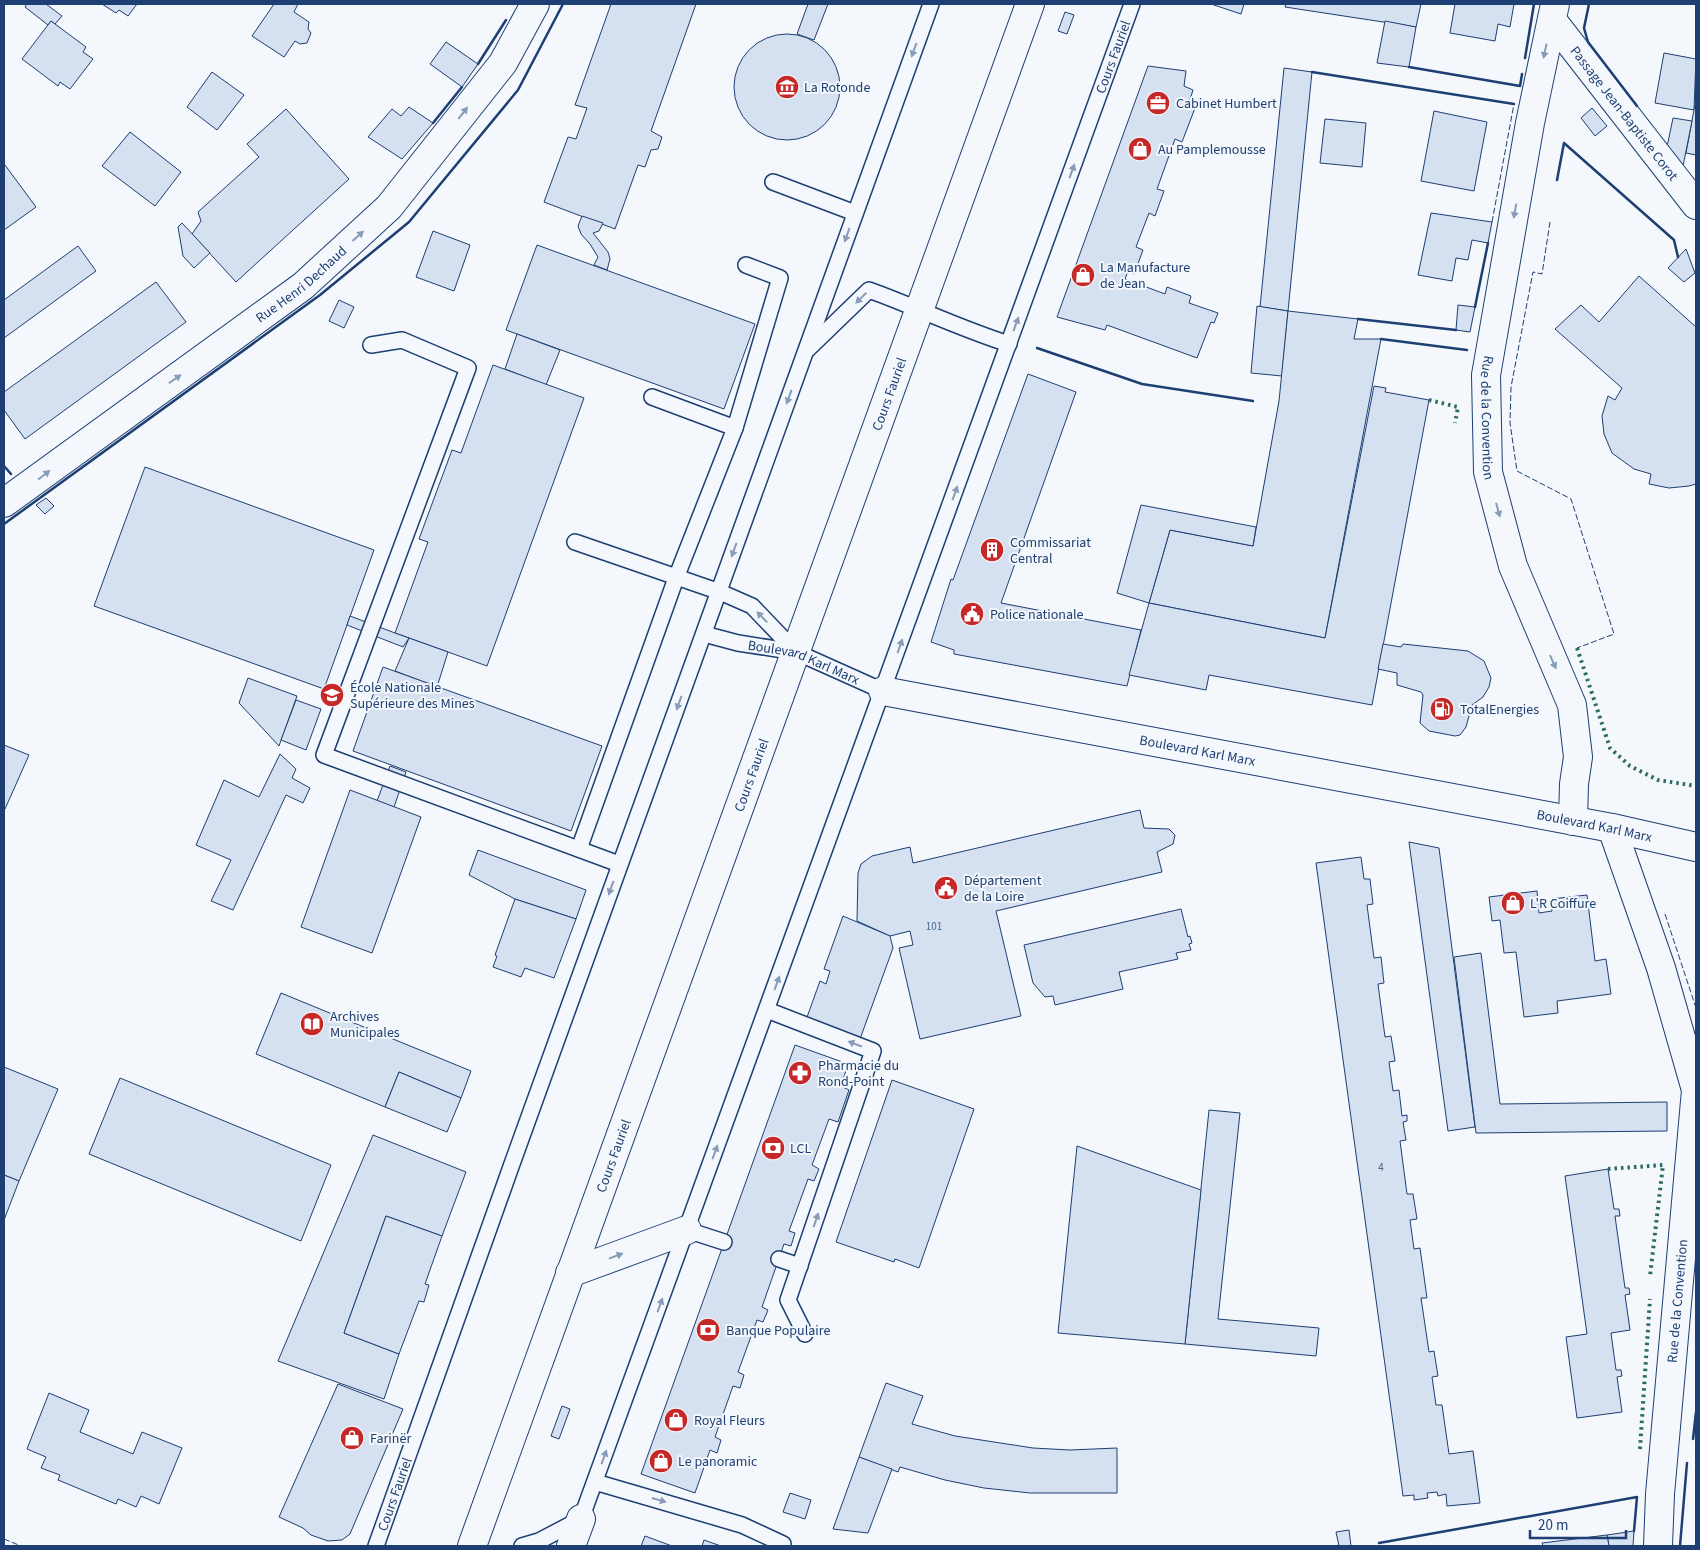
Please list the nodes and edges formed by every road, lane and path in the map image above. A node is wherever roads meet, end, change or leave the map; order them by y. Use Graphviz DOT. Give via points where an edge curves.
graph roads {
  1 [pos="535,4"];
  2 [pos="931,4"];
  3 [pos="1030,4"];
  4 [pos="1132,4"];
  5 [pos="1554,12"];
  6 [pos="773,182"];
  7 [pos="1696,205"];
  8 [pos="855,213"];
  9 [pos="746,265"];
  10 [pos="920,308"];
  11 [pos="1009,344"];
  12 [pos="371,345"];
  13 [pos="806,351"];
  14 [pos="652,396"];
  15 [pos="735,428"];
  16 [pos="4,502"];
  17 [pos="575,542"];
  18 [pos="676,578"];
  19 [pos="720,592"];
  20 [pos="704,634"];
  21 [pos="796,652"];
  22 [pos="883,691"];
  23 [pos="1573,820"];
  24 [pos="1612,828"];
  25 [pos="1696,847"];
  26 [pos="579,850"];
  27 [pos="619,864"];
  28 [pos="767,1010"];
  29 [pos="1693,1068"];
  30 [pos="687,1230"];
  31 [pos="724,1242"];
  32 [pos="779,1259"];
  33 [pos="800,1266"];
  34 [pos="570,1273"];
  35 [pos="805,1334"];
  36 [pos="595,1482"];
  37 [pos="581,1520"];
  38 [pos="376,1546"];
  39 [pos="472,1546"];
  40 [pos="522,1546"];
  41 [pos="571,1546"];
  42 [pos="783,1546"];
  43 [pos="1658,1546"];
  16 -- 1 [label="street, Rue Henri Dechaud, one-way" via="303,286 389,207 503,63"];
  2 -- 8 [label="lane, Cours Fauriel, one-way"];
  3 -- 10 [label="street, Cours Fauriel"];
  11 -- 4 [label="lane, Cours Fauriel, one-way"];
  5 -- 7 [label="street, Passage Jean-Baptiste Corot"];
  5 -- 23 [label="street, Rue de la Convention, one-way" via="1530,123 1486,375 1488,472 1513,566 1572,705 1578,757"];
  6 -- 8 [label="lane"];
  8 -- 13 [label="lane, Cours Fauriel, one-way"];
  9 -- 15 [label="lane" via="780,278"];
  10 -- 11 [label="lane" via="967,331"];
  10 -- 13 [label="lane, one-way" via="869,290"];
  10 -- 21 [label="street, Cours Fauriel"];
  22 -- 11 [label="lane, Cours Fauriel, one-way"];
  12 -- 26 [label="lane" via="402,340 468,368 324,755"];
  13 -- 19 [label="lane, Cours Fauriel, one-way"];
  14 -- 15 [label="lane"];
  15 -- 18 [label="lane"];
  17 -- 18 [label="lane"];
  18 -- 19 [label="lane"];
  18 -- 26 [label="lane"];
  19 -- 20 [label="lane, Cours Fauriel"];
  21 -- 19 [label="lane, one-way" via="752,606"];
  20 -- 21 [label="lane, Boulevard Karl Marx"];
  20 -- 27 [label="lane, Cours Fauriel, one-way"];
  21 -- 22 [label="lane, Boulevard Karl Marx"];
  21 -- 34 [label="street, Cours Fauriel"];
  22 -- 23 [label="street, Boulevard Karl Marx"];
  28 -- 22 [label="lane, Cours Fauriel, one-way"];
  23 -- 24 [label="street, Boulevard Karl Marx"];
  24 -- 25 [label="street, Boulevard Karl Marx"];
  24 -- 29 [label="street, Rue de la Convention"];
  26 -- 27 [label="lane"];
  27 -- 38 [label="lane, Cours Fauriel, one-way"];
  30 -- 28 [label="lane, Cours Fauriel, one-way"];
  33 -- 28 [label="lane, one-way" via="873,1051"];
  29 -- 43 [label="street, Rue de la Convention" via="1696,1090"];
  30 -- 31 [label="lane"];
  34 -- 30 [label="street, one-way"];
  36 -- 30 [label="lane, Cours Fauriel, one-way"];
  32 -- 33 [label="lane"];
  33 -- 35 [label="lane" via="788,1300"];
  34 -- 39 [label="street, Cours Fauriel"];
  36 -- 37 [label="lane, Cours Fauriel"];
  36 -- 42 [label="lane, one-way" via="742,1525"];
  37 -- 40 [label="lane"];
  37 -- 41 [label="street"];
}
